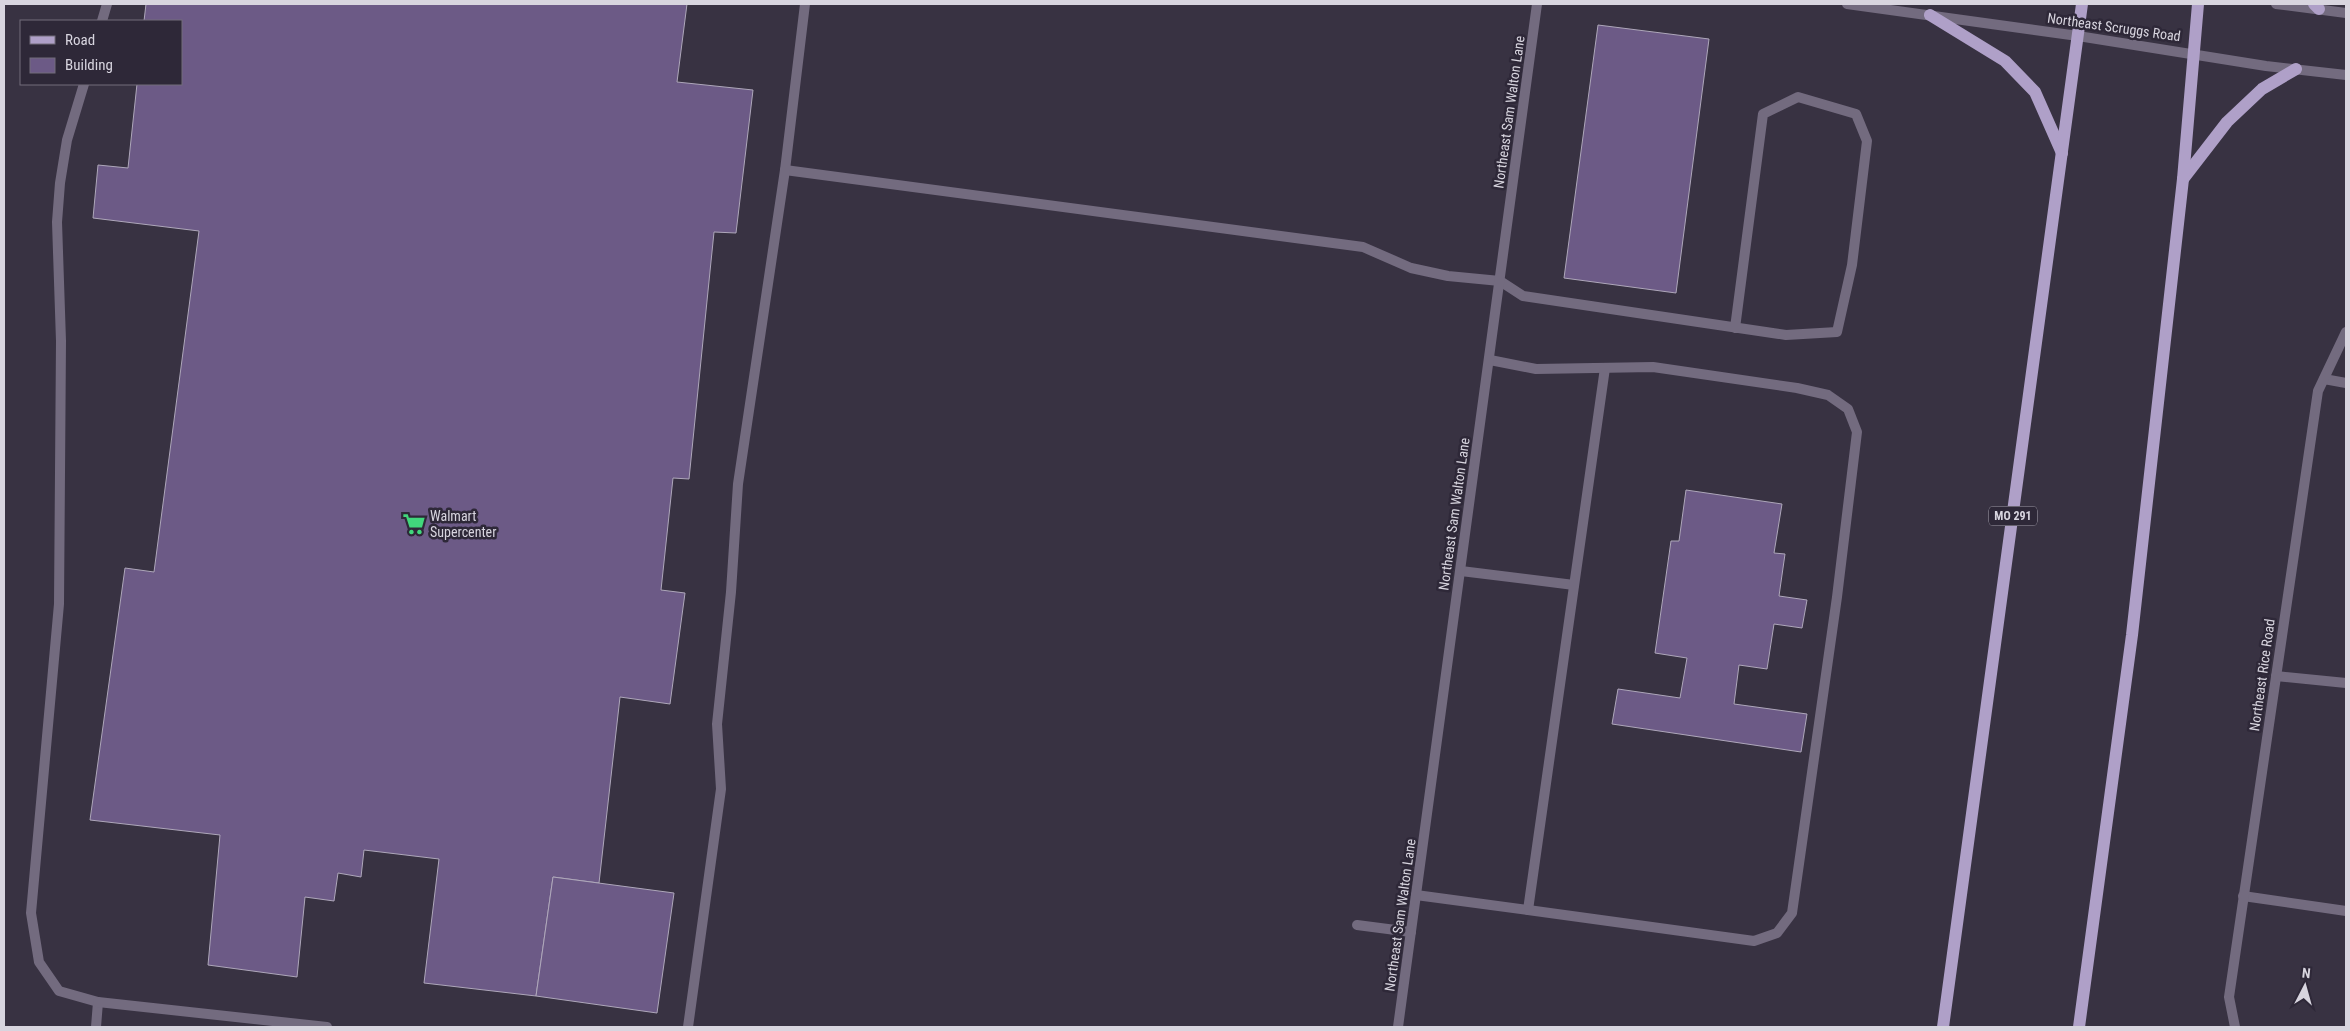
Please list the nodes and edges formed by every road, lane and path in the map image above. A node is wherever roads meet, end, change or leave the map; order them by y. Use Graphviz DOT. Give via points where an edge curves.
graph roads {
  1 [pos="107,4"];
  2 [pos="805,4"];
  3 [pos="1537,4"];
  4 [pos="1847,4"];
  5 [pos="2082,4"];
  6 [pos="2198,4"];
  7 [pos="2276,4"];
  8 [pos="2316,7"];
  9 [pos="2346,13"];
  10 [pos="1930,15"];
  11 [pos="102,20"];
  12 [pos="2078,36"];
  13 [pos="2193,53"];
  14 [pos="2296,69"];
  15 [pos="2346,75"];
  16 [pos="84,85"];
  17 [pos="2062,154"];
  18 [pos="785,170"];
  19 [pos="2183,179"];
  20 [pos="1500,281"];
  21 [pos="1735,328"];
  22 [pos="2346,332"];
  23 [pos="1490,360"];
  24 [pos="1605,368"];
  25 [pos="2324,379"];
  26 [pos="2346,383"];
  27 [pos="1460,571"];
  28 [pos="1574,585"];
  29 [pos="2276,676"];
  30 [pos="2346,683"];
  31 [pos="1416,895"];
  32 [pos="2243,896"];
  33 [pos="1528,910"];
  34 [pos="2346,910"];
  35 [pos="1357,926"];
  36 [pos="1411,932"];
  37 [pos="98,1002"];
  38 [pos="96,1027"];
  39 [pos="327,1027"];
  40 [pos="688,1027"];
  41 [pos="1398,1027"];
  42 [pos="1943,1027"];
  43 [pos="2079,1027"];
  44 [pos="2235,1027"];
  1 -- 11 [label="street"];
  2 -- 18 [label="street"];
  3 -- 20 [label="street, Northeast Sam Walton Lane"];
  4 -- 10 [label="street, Northeast Scruggs Road"];
  5 -- 12 [label="main road, MO 291"];
  6 -- 13 [label="main road"];
  7 -- 8 [label="street"];
  8 -- 9 [label="street"];
  10 -- 12 [label="street, Northeast Scruggs Road"];
  10 -- 17 [label="main road" via="2005,60 2036,92"];
  12 -- 13 [label="street, Northeast Scruggs Road"];
  12 -- 17 [label="main road, MO 291"];
  13 -- 14 [label="street, Northeast Scruggs Road"];
  13 -- 19 [label="main road"];
  14 -- 15 [label="street, Northeast Scruggs Road"];
  14 -- 19 [label="main road" via="2262,89 2227,122"];
  16 -- 37 [label="street" via="68,140 57,222 61,341 59,604 31,913 39,962 59,991"];
  17 -- 42 [label="main road, MO 291"];
  18 -- 20 [label="street" via="1363,247 1411,268 1448,276"];
  18 -- 40 [label="street" via="738,484 731,592 716,724 721,789"];
  19 -- 43 [label="main road" via="2132,634"];
  20 -- 21 [label="street" via="1523,296"];
  20 -- 23 [label="street, Northeast Sam Walton Lane"];
  21 -- 21 [label="street" via="1786,335 1837,332 1852,265 1867,141 1856,114 1798,97 1763,114"];
  22 -- 25 [label="street, Northeast Rice Road"];
  23 -- 24 [label="street" via="1536,369"];
  23 -- 27 [label="street, Northeast Sam Walton Lane"];
  24 -- 28 [label="street"];
  24 -- 33 [label="street" via="1653,367 1797,388 1828,395 1848,409 1857,432 1837,597 1792,913 1777,933 1754,941"];
  25 -- 26 [label="street"];
  25 -- 29 [label="street, Northeast Rice Road" via="2318,391"];
  27 -- 28 [label="street"];
  27 -- 31 [label="street, Northeast Sam Walton Lane"];
  28 -- 33 [label="street"];
  29 -- 30 [label="street"];
  29 -- 32 [label="street, Northeast Rice Road"];
  31 -- 33 [label="street"];
  31 -- 36 [label="street, Northeast Sam Walton Lane"];
  32 -- 34 [label="street"];
  32 -- 44 [label="street, Northeast Rice Road" via="2229,997"];
  35 -- 36 [label="street"];
  36 -- 41 [label="street, Northeast Sam Walton Lane"];
  37 -- 38 [label="street"];
  37 -- 39 [label="street"];
}
